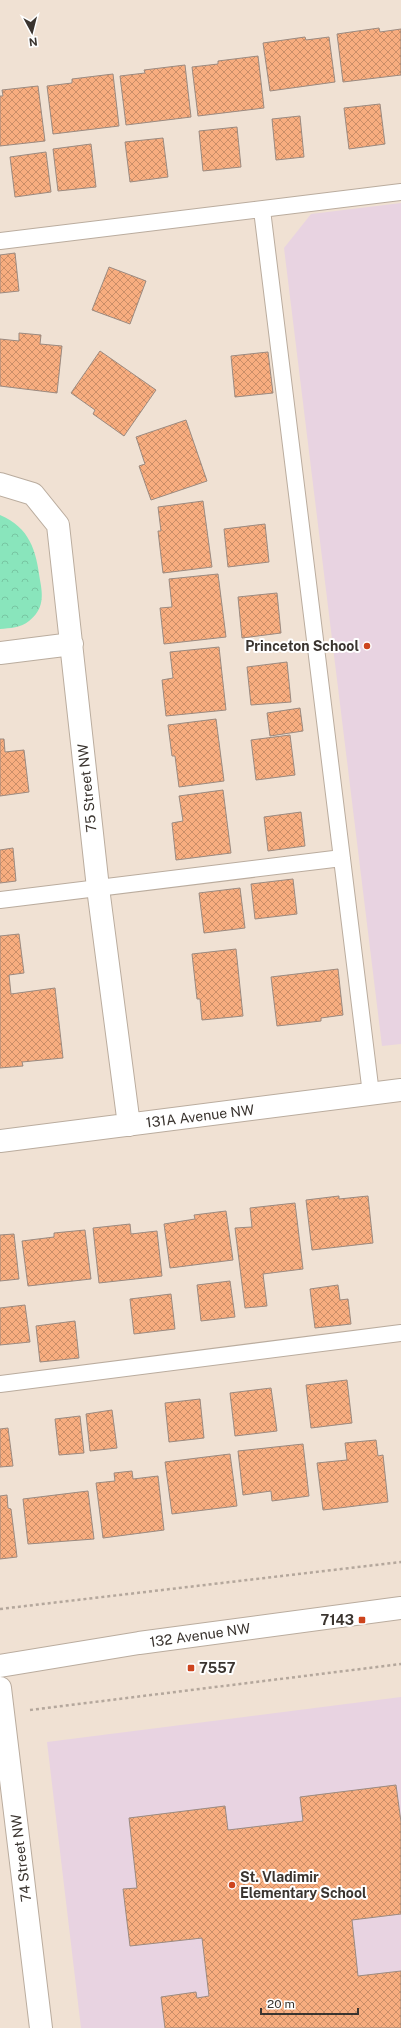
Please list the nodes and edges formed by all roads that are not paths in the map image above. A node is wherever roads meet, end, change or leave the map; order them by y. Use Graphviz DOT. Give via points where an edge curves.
graph roads {
  1 [pos="401,192"];
  2 [pos="262,210"];
  3 [pos="0,241"];
  4 [pos="0,484"];
  5 [pos="72,644"];
  6 [pos="0,653"];
  7 [pos="342,858"];
  8 [pos="98,888"];
  9 [pos="0,900"];
  10 [pos="401,1090"];
  11 [pos="371,1094"];
  12 [pos="129,1125"];
  13 [pos="0,1141"];
  14 [pos="401,1333"];
  15 [pos="0,1384"];
  16 [pos="401,1608"];
  17 [pos="0,1666"];
  18 [pos="0,1688"];
  19 [pos="41,2028"];
  1 -- 2 [label="lane"];
  2 -- 3 [label="lane"];
  2 -- 7 [label="lane"];
  4 -- 5 [label="street, 75 Street NW" via="33,494 58,525"];
  5 -- 6 [label="street"];
  5 -- 8 [label="street, 75 Street NW"];
  7 -- 8 [label="lane"];
  7 -- 11 [label="lane"];
  8 -- 9 [label="lane"];
  8 -- 12 [label="street, 75 Street NW"];
  10 -- 11 [label="street, 131A Avenue NW"];
  11 -- 12 [label="street, 131A Avenue NW"];
  12 -- 13 [label="street, 131A Avenue NW"];
  14 -- 15 [label="lane"];
  16 -- 17 [label="street, 132 Avenue NW" via="139,1643"];
  18 -- 19 [label="street, 74 Street NW"];
}
